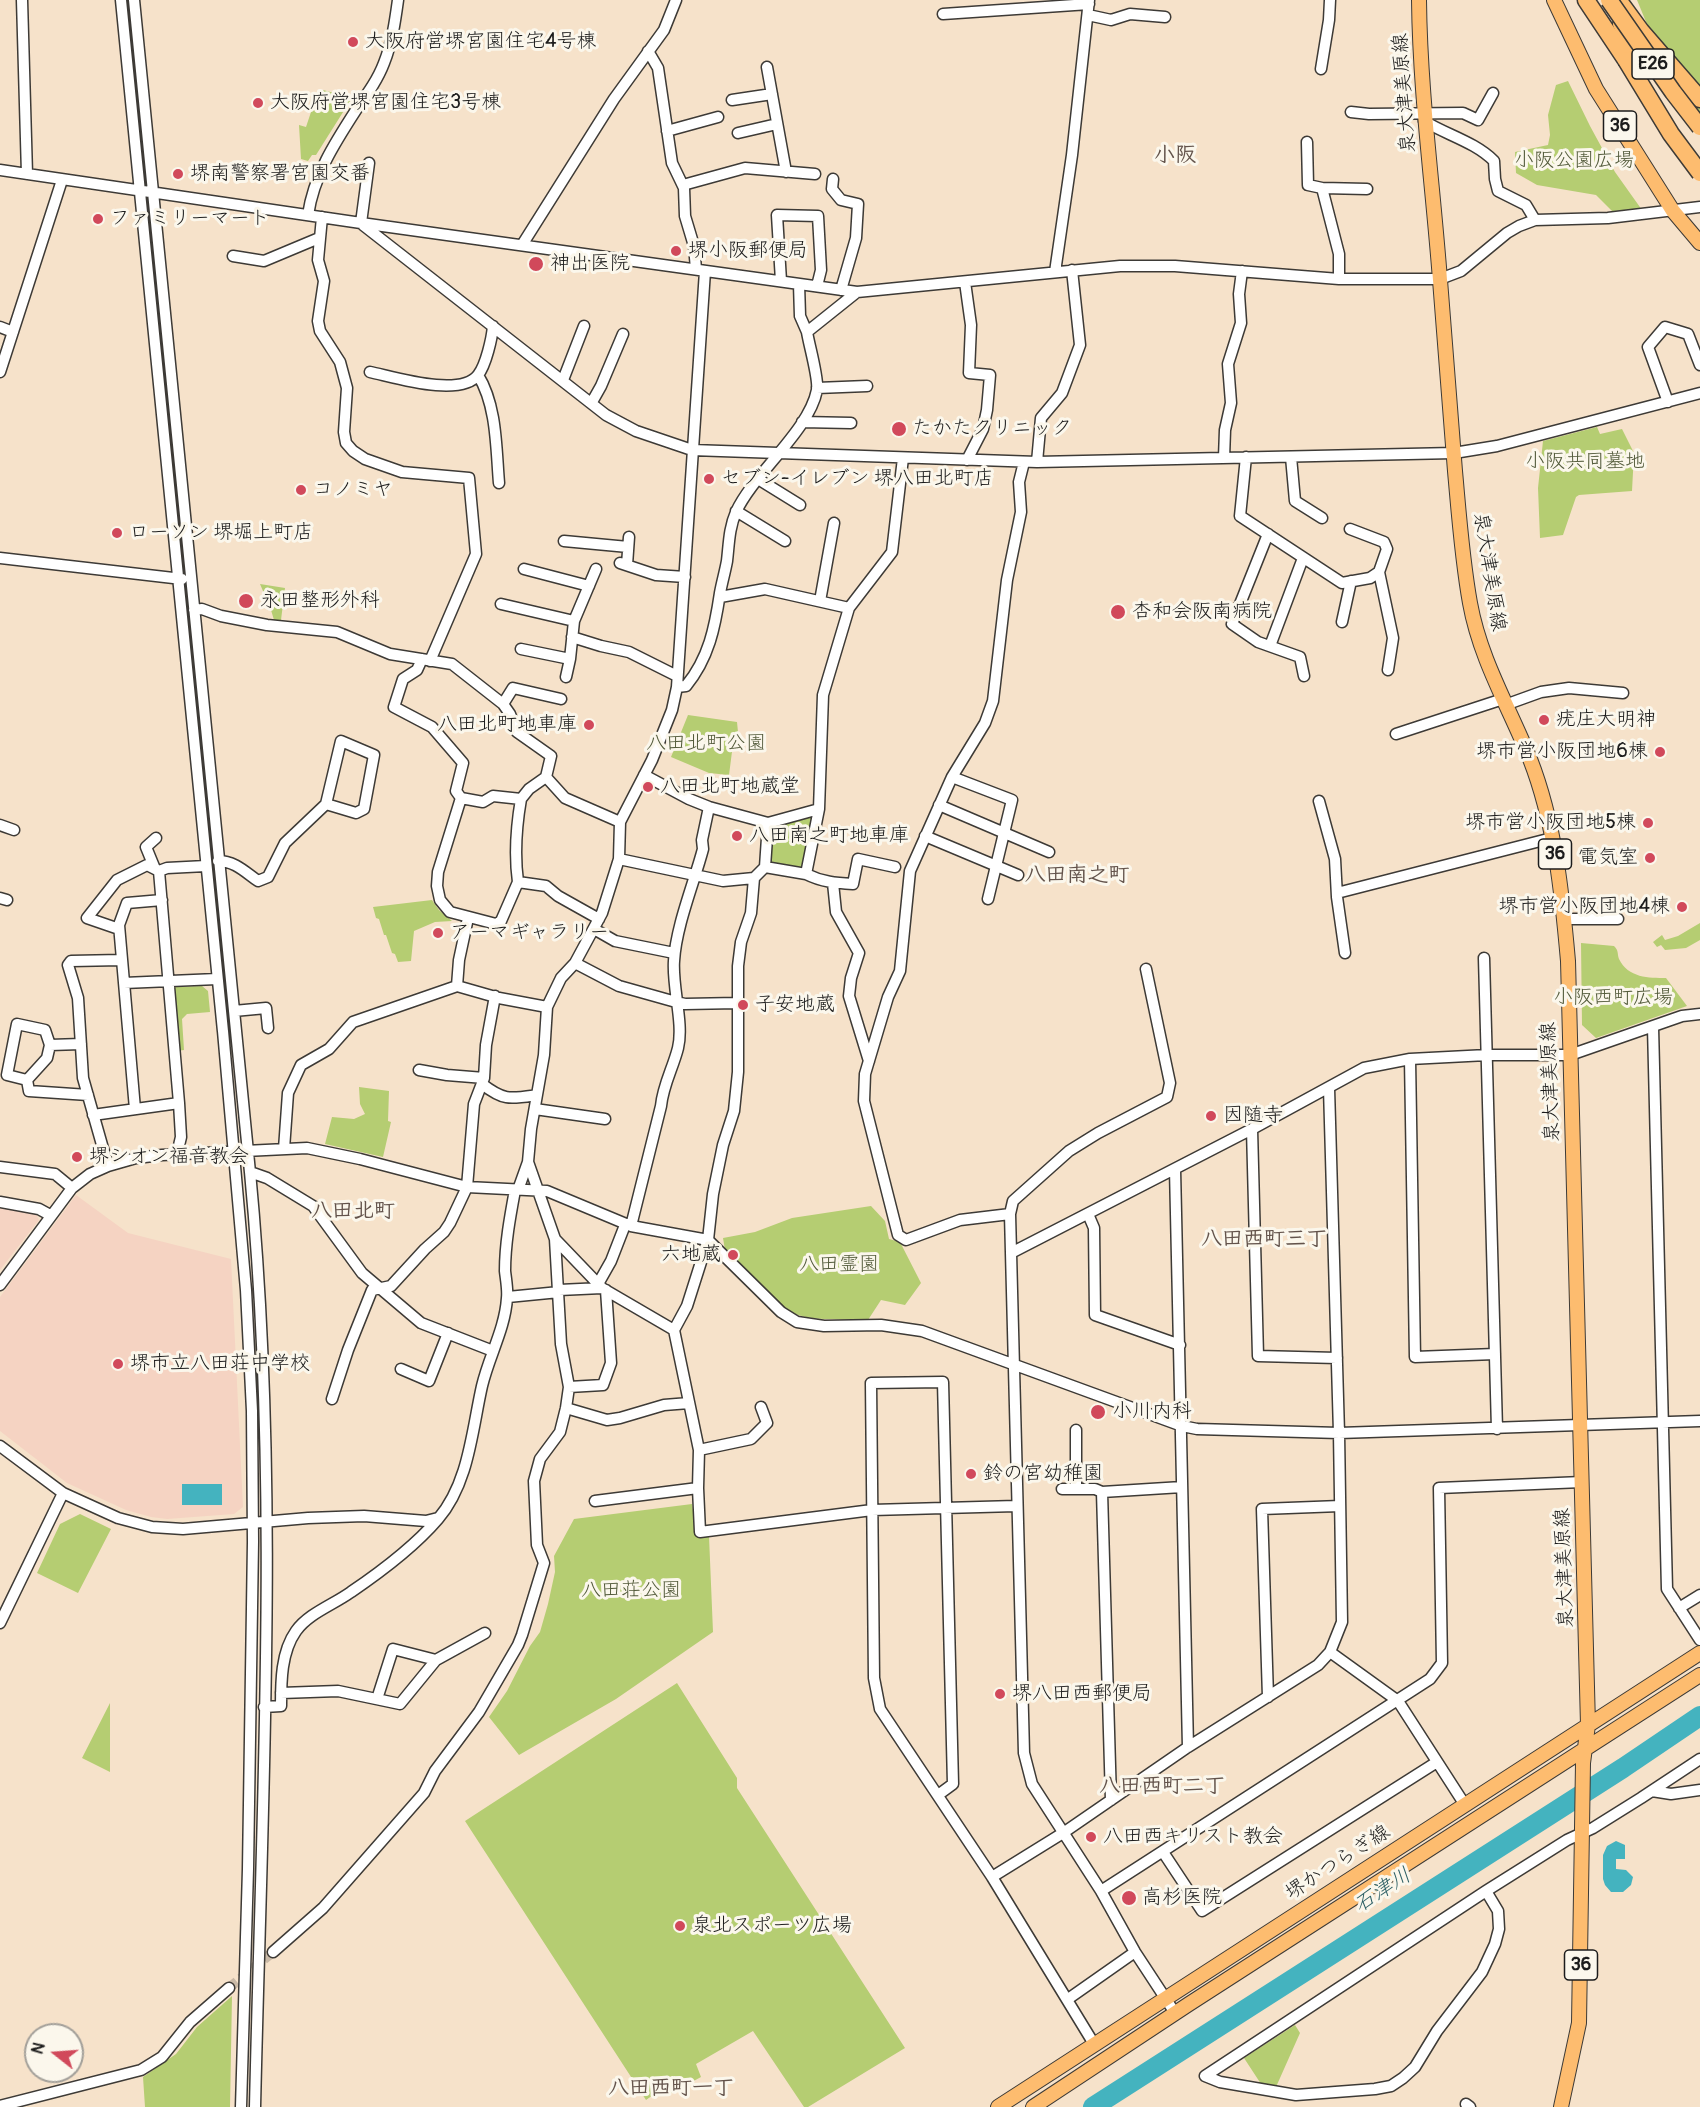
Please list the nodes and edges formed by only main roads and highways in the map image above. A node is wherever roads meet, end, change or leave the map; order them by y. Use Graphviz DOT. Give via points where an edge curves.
graph roads {
  1 [pos="1419,0"];
  2 [pos="1554,0"];
  3 [pos="1586,0"];
  4 [pos="1610,0"];
  5 [pos="1618,0"];
  6 [pos="1626,60"];
  7 [pos="1700,99"];
  8 [pos="1700,127"];
  9 [pos="1700,155"];
  10 [pos="1700,173"];
  11 [pos="1700,178"];
  12 [pos="1700,243"];
  13 [pos="1700,1653"];
  14 [pos="1700,1675"];
  15 [pos="1588,1725"];
  16 [pos="1584,1750"];
  17 [pos="998,2107"];
  18 [pos="1034,2107"];
  19 [pos="1561,2107"];
  1 -- 15 [label="main road, 泉大津美原線 / 36" via="1424,117 1470,606 1484,654 1542,795 1564,919"];
  2 -- 12 [label="main road, 36" via="1596,89 1673,211"];
  3 -- 6 [label="highway, E26"];
  4 -- 8 [label="highway, E26, bridge"];
  4 -- 11 [label="main road, 36" via="1633,56"];
  5 -- 7 [label="highway"];
  6 -- 9 [label="highway, E26, bridge"];
  6 -- 10 [label="highway, bridge"];
  13 -- 15 [label="main road, 堺かつらぎ線"];
  14 -- 16 [label="main road, 堺かつらぎ線"];
  15 -- 16 [label="main road, 泉大津美原線 / 36"];
  15 -- 17 [label="main road, 堺かつらぎ線"];
  16 -- 18 [label="main road, 堺かつらぎ線"];
  16 -- 19 [label="main road, 泉大津美原線 / 36" via="1579,2023"];
}
